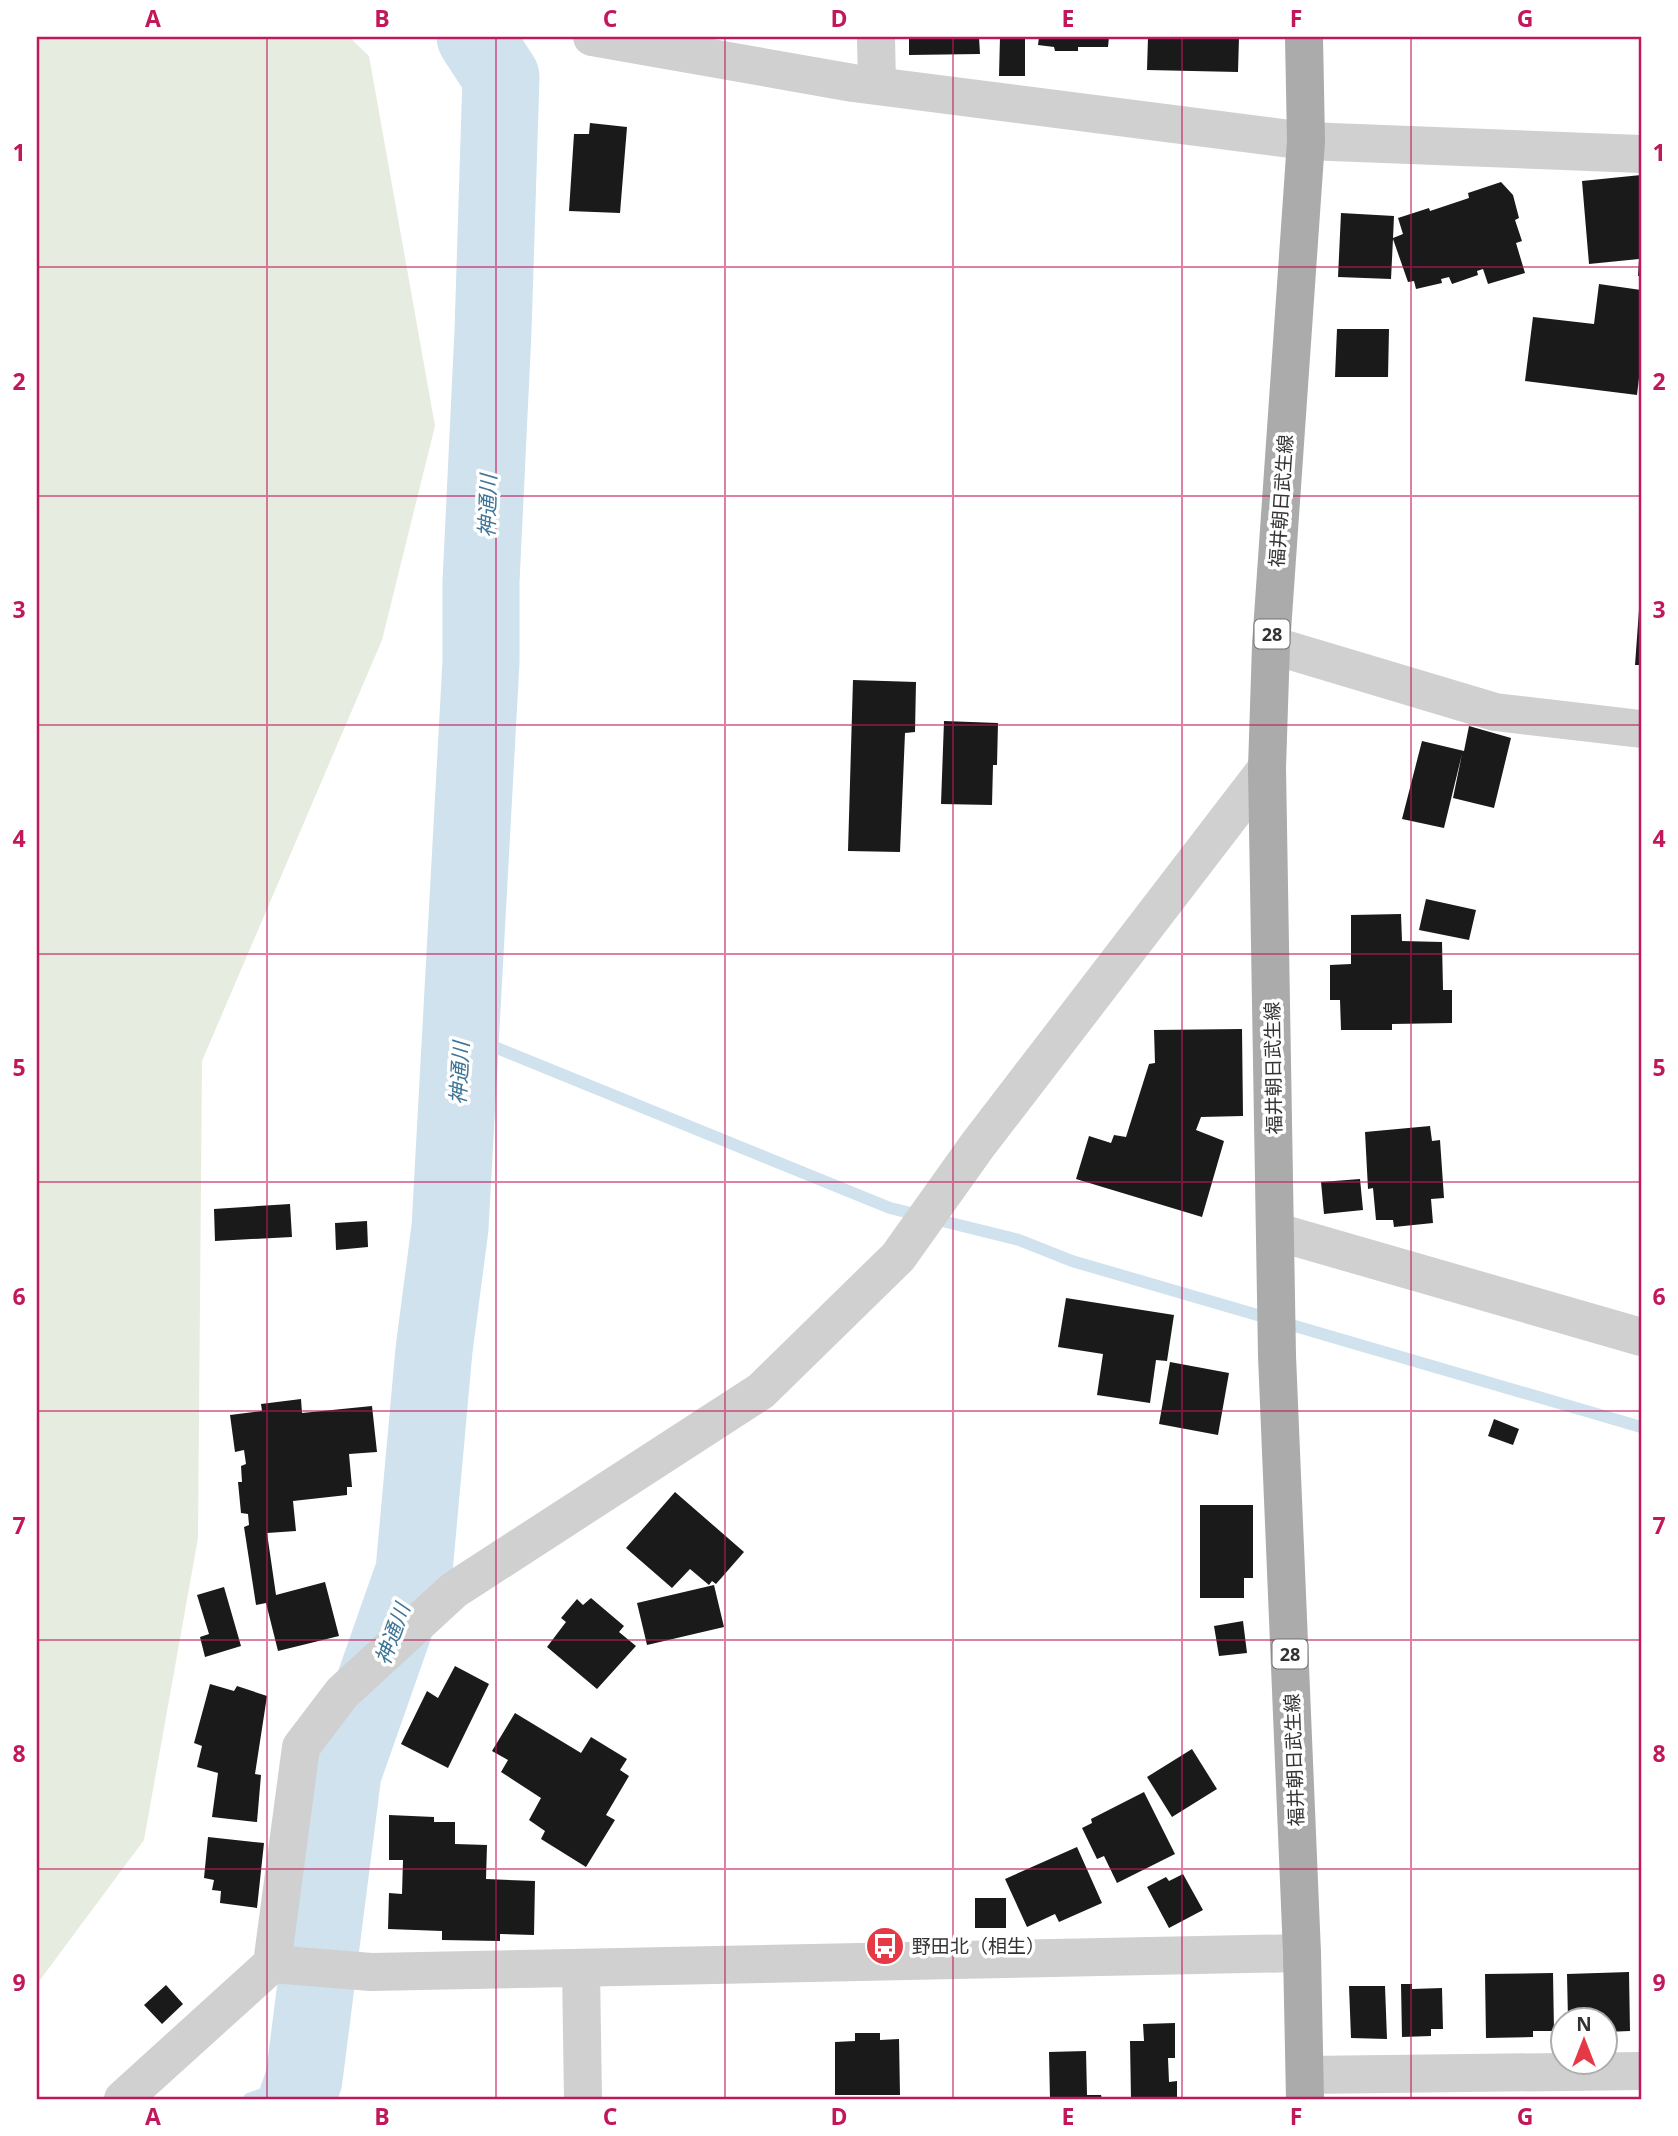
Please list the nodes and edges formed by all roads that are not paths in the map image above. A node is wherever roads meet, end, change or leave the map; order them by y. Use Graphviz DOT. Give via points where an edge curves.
graph roads {
  1 [pos="592,37"];
  2 [pos="876,37"];
  3 [pos="1304,37"];
  4 [pos="877,86"];
  5 [pos="1306,141"];
  6 [pos="1641,154"];
  7 [pos="1271,645"];
  8 [pos="1641,729"];
  9 [pos="1267,768"];
  10 [pos="1276,1244"];
  11 [pos="1641,1336"];
  12 [pos="1302,1953"];
  13 [pos="272,1964"];
  14 [pos="581,1968"];
  15 [pos="1641,2071"];
  16 [pos="1305,2087"];
  17 [pos="123,2099"];
  18 [pos="583,2099"];
  1 -- 4 [label="street"];
  2 -- 4 [label="street"];
  3 -- 5 [label="main road, 福井朝日武生線 / 28"];
  4 -- 5 [label="street"];
  5 -- 6 [label="street"];
  5 -- 7 [label="main road, 福井朝日武生線 / 28"];
  7 -- 8 [label="street" via="1495,712"];
  7 -- 9 [label="main road, 福井朝日武生線 / 28"];
  9 -- 10 [label="main road, 福井朝日武生線 / 28"];
  9 -- 13 [label="street" via="977,1146 898,1257 761,1391 454,1590 342,1693 302,1747"];
  10 -- 11 [label="street"];
  10 -- 12 [label="main road, 福井朝日武生線 / 28"];
  12 -- 14 [label="street"];
  12 -- 16 [label="main road, 福井朝日武生線 / 28"];
  13 -- 14 [label="street" via="371,1972"];
  13 -- 17 [label="street"];
  14 -- 18 [label="street"];
  15 -- 16 [label="street"];
}
